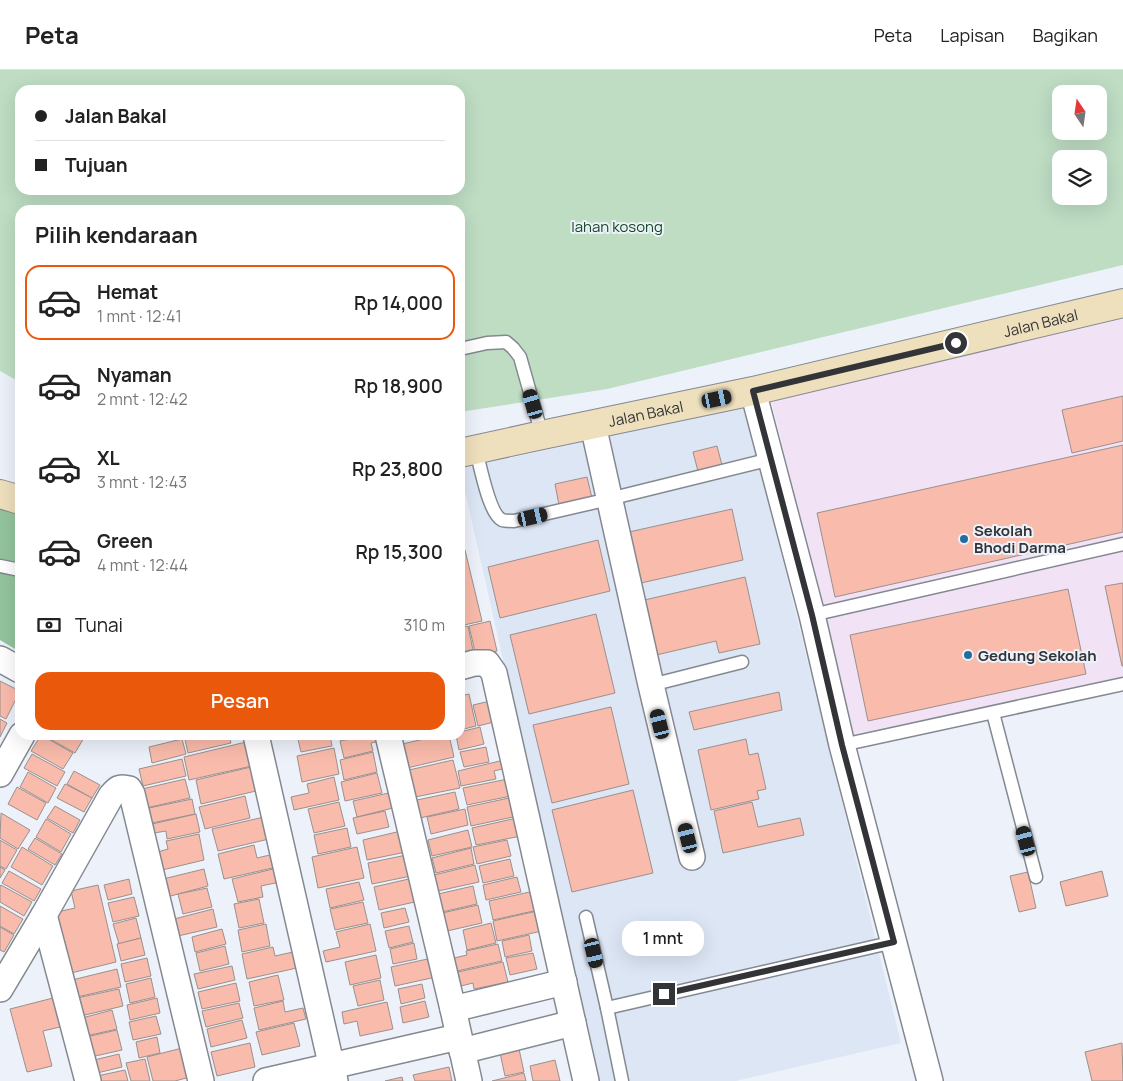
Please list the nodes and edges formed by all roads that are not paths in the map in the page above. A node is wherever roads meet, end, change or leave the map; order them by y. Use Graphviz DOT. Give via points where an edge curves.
graph roads {
  1 [pos="1123,303"];
  2 [pos="465,348"];
  3 [pos="753,391"];
  4 [pos="593,425"];
  5 [pos="542,435"];
  6 [pos="468,452"];
  7 [pos="771,459"];
  8 [pos="0,494"];
  9 [pos="15,498"];
  10 [pos="609,500"];
  11 [pos="1123,544"];
  12 [pos="0,566"];
  13 [pos="15,569"];
  14 [pos="812,615"];
  15 [pos="0,659"];
  16 [pos="742,662"];
  17 [pos="465,666"];
  18 [pos="15,667"];
  19 [pos="1123,684"];
  20 [pos="651,685"];
  21 [pos="993,713"];
  22 [pos="19,740"];
  23 [pos="257,740"];
  24 [pos="389,740"];
  25 [pos="842,745"];
  26 [pos="0,774"];
  27 [pos="692,857"];
  28 [pos="1036,877"];
  29 [pos="44,915"];
  30 [pos="586,917"];
  31 [pos="894,942"];
  32 [pos="564,982"];
  33 [pos="0,989"];
  34 [pos="607,1008"];
  35 [pos="453,1009"];
  36 [pos="573,1023"];
  37 [pos="460,1044"];
  38 [pos="333,1074"];
  39 [pos="88,1081"];
  40 [pos="201,1081"];
  41 [pos="266,1081"];
  42 [pos="469,1081"];
  43 [pos="586,1081"];
  44 [pos="622,1081"];
  45 [pos="930,1081"];
  1 -- 3 [label="street, Jalan Bakal"];
  2 -- 5 [label="lane" via="506,342 514,348 520,357"];
  3 -- 4 [label="street, Jalan Bakal"];
  3 -- 7 [label="street"];
  4 -- 5 [label="street, Jalan Bakal"];
  4 -- 10 [label="street"];
  5 -- 6 [label="street, Jalan Bakal"];
  6 -- 10 [label="lane" via="495,513 502,520 514,521"];
  7 -- 10 [label="lane"];
  7 -- 14 [label="street"];
  8 -- 9 [label="street"];
  10 -- 20 [label="street"];
  11 -- 14 [label="lane"];
  12 -- 13 [label="lane"];
  14 -- 25 [label="street"];
  15 -- 18 [label="street"];
  16 -- 20 [label="lane"];
  17 -- 32 [label="street" via="487,663 494,673"];
  19 -- 21 [label="lane"];
  20 -- 27 [label="street"];
  21 -- 25 [label="lane"];
  21 -- 28 [label="lane"];
  22 -- 26 [label="street"];
  23 -- 38 [label="street"];
  24 -- 35 [label="street"];
  25 -- 31 [label="street"];
  29 -- 33 [label="street"];
  29 -- 39 [label="street"];
  29 -- 40 [label="street" via="111,796 117,789 129,789"];
  30 -- 34 [label="lane"];
  31 -- 34 [label="lane"];
  31 -- 45 [label="street"];
  32 -- 35 [label="street"];
  32 -- 36 [label="street"];
  34 -- 44 [label="lane"];
  35 -- 37 [label="street"];
  36 -- 37 [label="street"];
  36 -- 43 [label="street"];
  37 -- 38 [label="street"];
  37 -- 42 [label="street"];
  38 -- 41 [label="street"];
}
